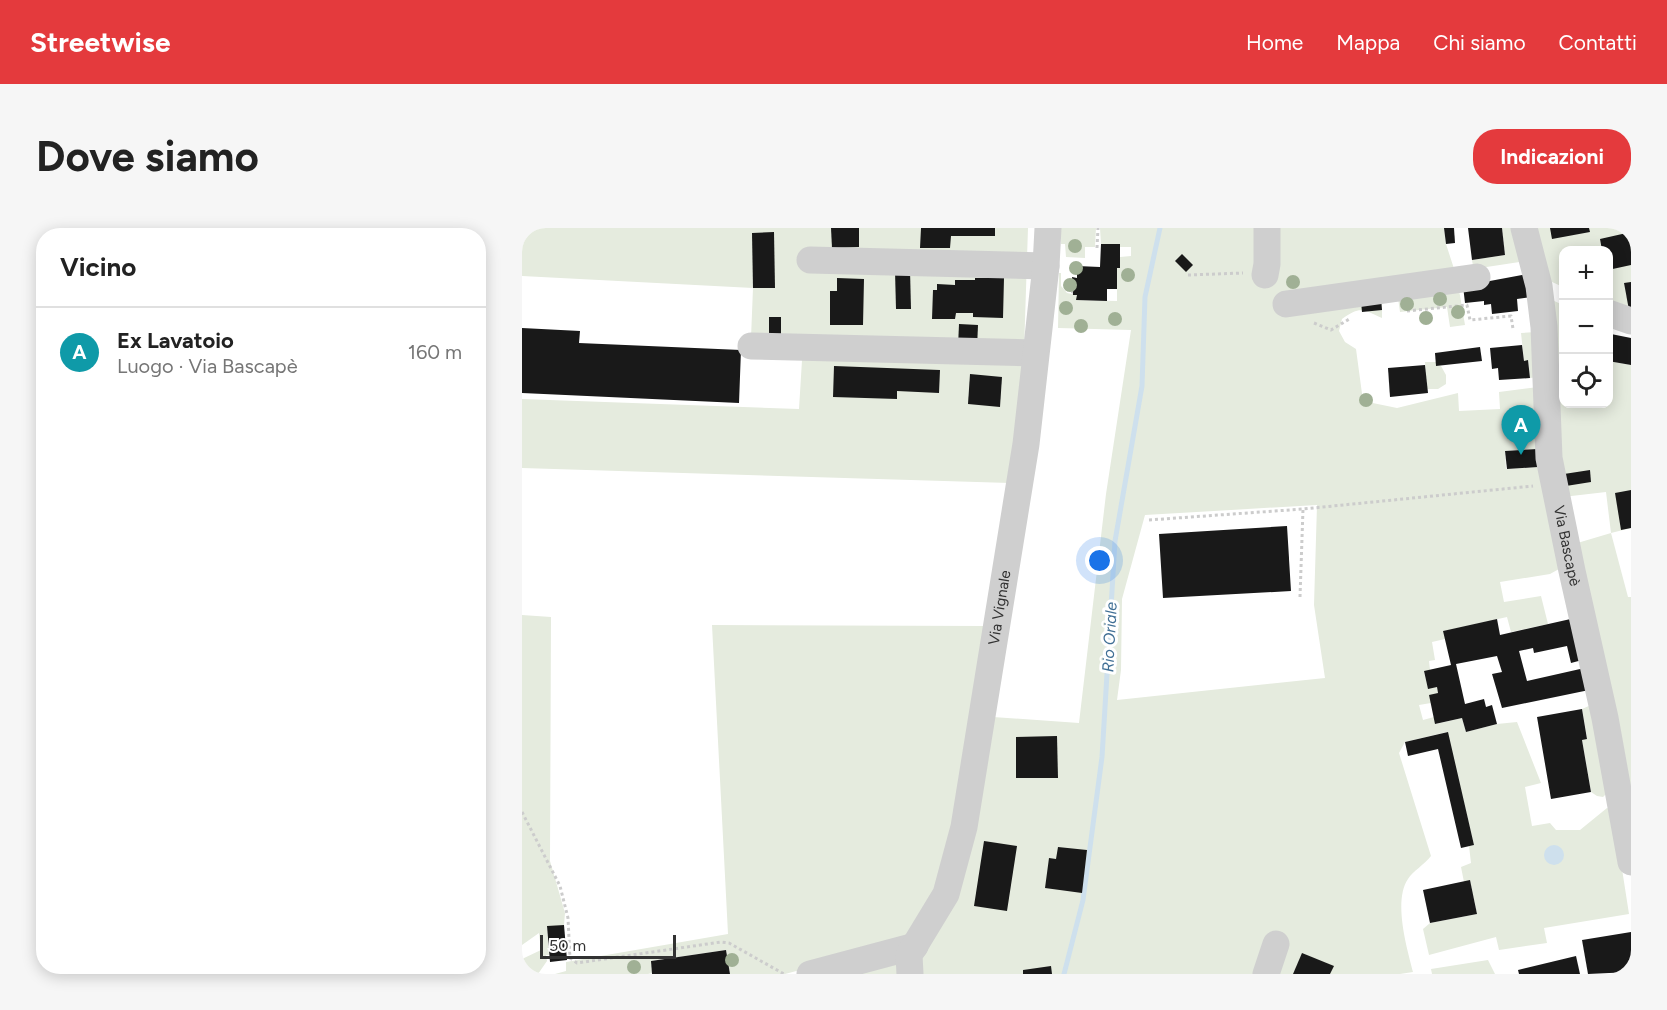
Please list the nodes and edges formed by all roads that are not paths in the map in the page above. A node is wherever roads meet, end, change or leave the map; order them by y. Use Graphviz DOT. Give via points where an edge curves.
graph roads {
  1 [pos="1048,228"];
  2 [pos="1268,228"];
  3 [pos="1524,228"];
  4 [pos="810,260"];
  5 [pos="1046,266"];
  6 [pos="1265,275"];
  7 [pos="1477,277"];
  8 [pos="1551,291"];
  9 [pos="1286,304"];
  10 [pos="1613,315"];
  11 [pos="1631,321"];
  12 [pos="751,346"];
  13 [pos="1035,354"];
  14 [pos="1631,862"];
  15 [pos="1276,944"];
  16 [pos="915,946"];
  17 [pos="810,974"];
  18 [pos="910,974"];
  19 [pos="1266,974"];
  1 -- 5 [label="street, Via Vignale"];
  2 -- 6 [label="street"];
  3 -- 8 [label="street, Via Bascapè"];
  4 -- 5 [label="street"];
  5 -- 13 [label="street, Via Vignale"];
  7 -- 9 [label="street"];
  8 -- 14 [label="street, Via Bascapè" via="1544,327 1549,458 1605,718"];
  10 -- 11 [label="street"];
  12 -- 13 [label="street"];
  13 -- 16 [label="street, Via Vignale" via="1026,444 964,827 946,894"];
  15 -- 19 [label="street"];
  16 -- 17 [label="street"];
  16 -- 18 [label="street, Via Vignale" via="909,955"];
}
